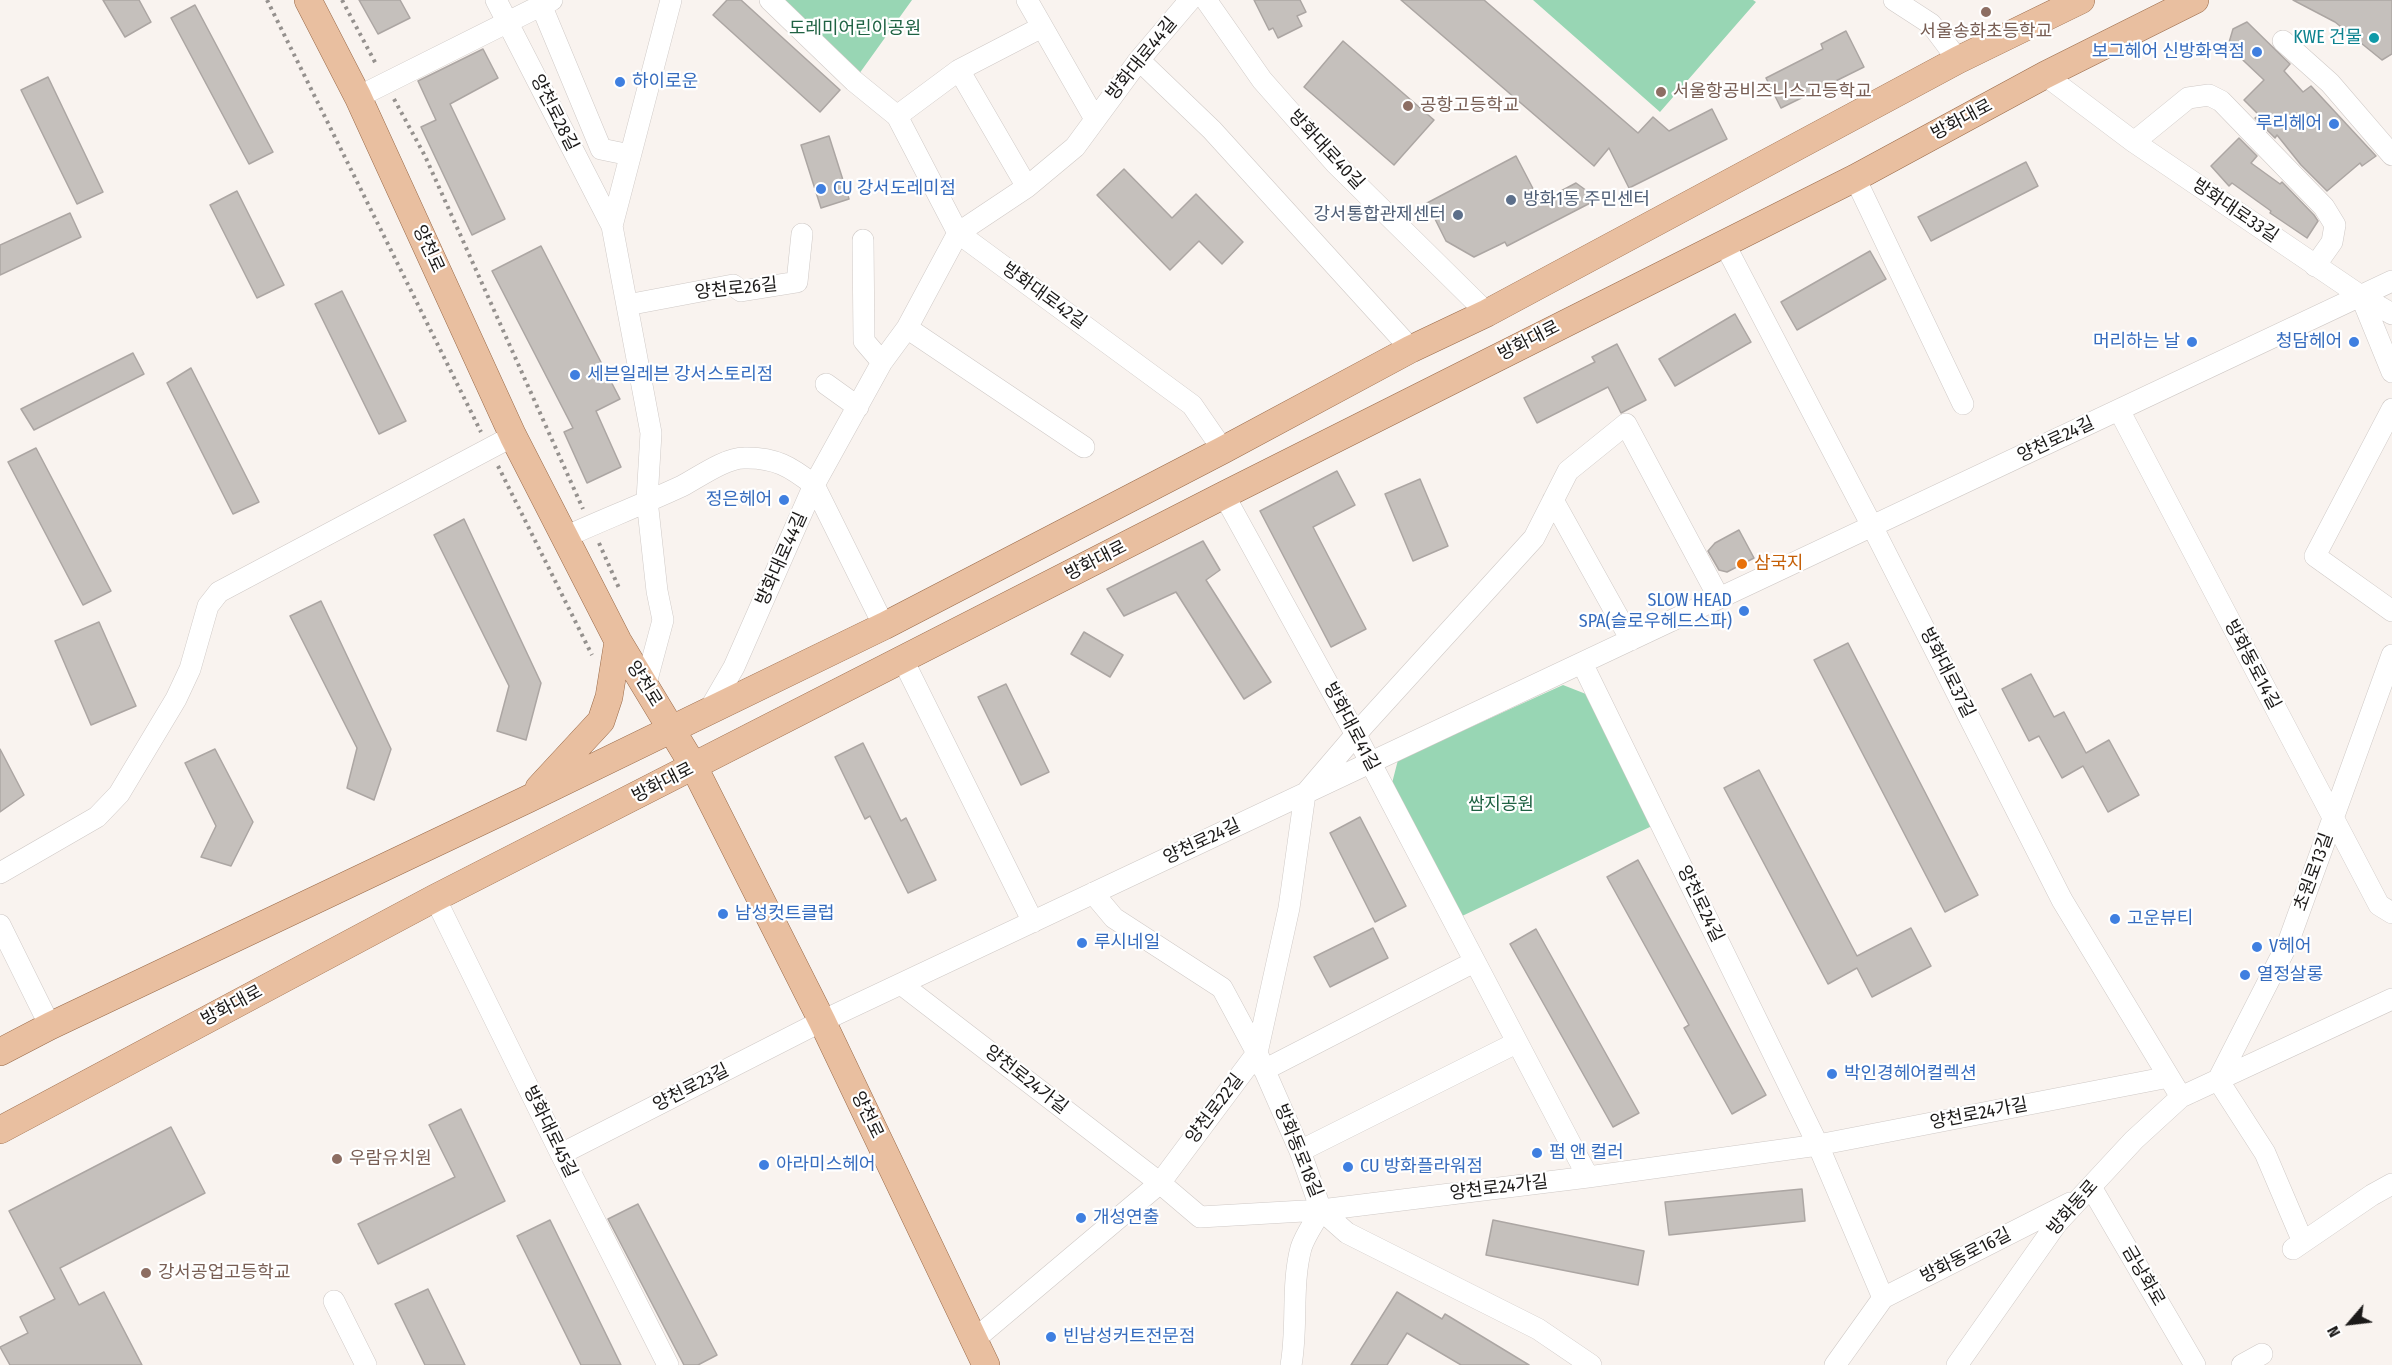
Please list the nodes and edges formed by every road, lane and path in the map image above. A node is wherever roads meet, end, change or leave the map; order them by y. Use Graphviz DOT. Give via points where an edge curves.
graph roads {
  1 [pos="267,0"];
  2 [pos="308,0"];
  3 [pos="342,0"];
  4 [pos="496,0"];
  5 [pos="671,0"];
  6 [pos="770,0"];
  7 [pos="1027,0"];
  8 [pos="1190,0"];
  9 [pos="1206,0"];
  10 [pos="1894,0"];
  11 [pos="2081,0"];
  12 [pos="2195,0"];
  13 [pos="544,2"];
  14 [pos="507,22"];
  15 [pos="1042,27"];
  16 [pos="2283,41"];
  17 [pos="1139,60"];
  18 [pos="1958,60"];
  19 [pos="959,70"];
  20 [pos="2045,75"];
  21 [pos="386,83"];
  22 [pos="358,97"];
  23 [pos="897,116"];
  24 [pos="1095,119"];
  25 [pos="2134,142"];
  26 [pos="2392,154"];
  27 [pos="630,155"];
  28 [pos="1855,178"];
  29 [pos="1028,187"];
  30 [pos="612,226"];
  31 [pos="958,233"];
  32 [pos="802,234"];
  33 [pos="863,240"];
  34 [pos="1724,243"];
  35 [pos="2315,266"];
  36 [pos="2392,281"];
  37 [pos="2361,296"];
  38 [pos="627,305"];
  39 [pos="1487,313"];
  40 [pos="2392,314"];
  41 [pos="907,327"];
  42 [pos="1411,349"];
  43 [pos="882,362"];
  44 [pos="2392,372"];
  45 [pos="826,384"];
  46 [pos="1963,404"];
  47 [pos="858,407"];
  48 [pos="2392,409"];
  49 [pos="2119,410"];
  50 [pos="513,436"];
  51 [pos="1084,447"];
  52 [pos="489,448"];
  53 [pos="1223,450"];
  54 [pos="814,485"];
  55 [pos="1224,495"];
  56 [pos="647,500"];
  57 [pos="1553,500"];
  58 [pos="591,526"];
  59 [pos="1872,526"];
  60 [pos="565,537"];
  61 [pos="620,590"];
  62 [pos="1719,598"];
  63 [pos="2392,611"];
  64 [pos="884,626"];
  65 [pos="1631,640"];
  66 [pos="618,641"];
  67 [pos="2392,654"];
  68 [pos="593,656"];
  69 [pos="903,660"];
  70 [pos="1582,663"];
  71 [pos="645,687"];
  72 [pos="708,712"];
  73 [pos="672,728"];
  74 [pos="1356,735"];
  75 [pos="1371,763"];
  76 [pos="694,767"];
  77 [pos="1305,794"];
  78 [pos="528,799"];
  79 [pos="2333,820"];
  80 [pos="0,873"];
  81 [pos="1093,893"];
  82 [pos="435,898"];
  83 [pos="2392,913"];
  84 [pos="1033,922"];
  85 [pos="0,925"];
  86 [pos="1474,962"];
  87 [pos="901,984"];
  88 [pos="2392,999"];
  89 [pos="822,1021"];
  90 [pos="50,1026"];
  91 [pos="1516,1043"];
  92 [pos="0,1052"];
  93 [pos="1261,1061"];
  94 [pos="2169,1077"];
  95 [pos="2218,1080"];
  96 [pos="2181,1097"];
  97 [pos="0,1130"];
  98 [pos="1818,1144"];
  99 [pos="1300,1151"];
  100 [pos="561,1154"];
  101 [pos="1588,1177"];
  102 [pos="1160,1183"];
  103 [pos="2392,1184"];
  104 [pos="2086,1192"];
  105 [pos="1321,1210"];
  106 [pos="1883,1298"];
  107 [pos="334,1301"];
  108 [pos="975,1339"];
  109 [pos="2262,1354"];
  110 [pos="366,1365"];
  111 [pos="668,1365"];
  112 [pos="986,1365"];
  113 [pos="1291,1365"];
  114 [pos="1591,1365"];
  115 [pos="1835,1365"];
  116 [pos="1958,1365"];
  117 [pos="2195,1365"];
  118 [pos="2242,1365"];
  1 -- 52 [label="path"];
  2 -- 22 [label="main road, 양천로"];
  3 -- 21 [label="path"];
  4 -- 14 [label="street, 양천로28길"];
  5 -- 27 [label="street"];
  6 -- 23 [label="street, 방화대로42길" via="854,81"];
  7 -- 15 [label="street, 방화대로44길"];
  8 -- 17 [label="street, 방화대로44길"];
  9 -- 39 [label="street, 방화대로40길" via="1262,80 1336,164"];
  10 -- 18 [label="street" via="1931,24"];
  11 -- 18 [label="main road"];
  12 -- 20 [label="main road, 방화대로"];
  13 -- 14 [label="street"];
  13 -- 27 [label="street" via="601,149"];
  14 -- 21 [label="street"];
  14 -- 30 [label="street, 양천로28길"];
  15 -- 19 [label="street"];
  15 -- 24 [label="street, 방화대로44길"];
  16 -- 26 [label="street" via="2330,83"];
  17 -- 24 [label="street, 방화대로44길"];
  17 -- 42 [label="street" via="1212,130"];
  18 -- 39 [label="main road"];
  19 -- 23 [label="street"];
  19 -- 29 [label="street"];
  20 -- 25 [label="street, 방화대로33길"];
  20 -- 28 [label="main road, 방화대로"];
  21 -- 22 [label="street"];
  21 -- 58 [label="path" via="425,156"];
  22 -- 50 [label="main road, 양천로"];
  23 -- 31 [label="street, 방화대로42길"];
  24 -- 29 [label="street, 방화대로44길" via="1075,147"];
  25 -- 35 [label="street, 방화대로33길"];
  25 -- 35 [label="street" via="2188,98 2209,95 2221,101 2324,207 2335,225 2332,242"];
  27 -- 30 [label="street"];
  28 -- 34 [label="main road, 방화대로"];
  28 -- 46 [label="street"];
  29 -- 31 [label="street, 방화대로44길"];
  30 -- 38 [label="street"];
  31 -- 41 [label="street, 방화대로44길"];
  31 -- 53 [label="street, 방화대로42길" via="1192,405"];
  32 -- 38 [label="street, 양천로26길" via="797,282 741,291 733,285"];
  33 -- 43 [label="street" via="864,341"];
  34 -- 55 [label="main road, 방화대로"];
  34 -- 59 [label="street, 방화대로37길"];
  35 -- 37 [label="street, 방화대로33길"];
  36 -- 37 [label="street, 양천로24길"];
  37 -- 40 [label="street"];
  37 -- 44 [label="street"];
  37 -- 49 [label="street, 양천로24길"];
  38 -- 56 [label="street" via="651,433"];
  39 -- 42 [label="main road"];
  41 -- 43 [label="street, 방화대로44길"];
  41 -- 51 [label="street"];
  42 -- 53 [label="main road"];
  43 -- 47 [label="street, 방화대로44길"];
  45 -- 47 [label="street"];
  47 -- 54 [label="street, 방화대로44길"];
  48 -- 63 [label="street" via="2315,556"];
  49 -- 59 [label="street, 양천로24길"];
  49 -- 79 [label="street, 방화동로14길"];
  50 -- 52 [label="street"];
  50 -- 60 [label="main road, 양천로"];
  52 -- 68 [label="path"];
  52 -- 80 [label="street" via="219,592 208,606 176,699 119,794 98,818"];
  53 -- 64 [label="main road"];
  54 -- 56 [label="street" via="775,460 741,458"];
  54 -- 64 [label="street"];
  54 -- 72 [label="street, 방화대로44길" via="734,667"];
  55 -- 69 [label="main road, 방화대로"];
  55 -- 74 [label="street, 방화대로41길"];
  56 -- 58 [label="street"];
  56 -- 71 [label="street" via="663,620"];
  57 -- 62 [label="street" via="1568,471 1626,424"];
  57 -- 65 [label="street"];
  57 -- 74 [label="street" via="1534,538"];
  58 -- 60 [label="street"];
  58 -- 61 [label="path"];
  59 -- 62 [label="street, 양천로24길"];
  59 -- 94 [label="street, 방화대로37길" via="2062,900"];
  60 -- 66 [label="main road, 양천로"];
  62 -- 65 [label="street, 양천로24길"];
  64 -- 72 [label="main road"];
  65 -- 70 [label="street, 양천로24길"];
  66 -- 71 [label="main road, 양천로"];
  66 -- 78 [label="main road" via="601,721"];
  67 -- 79 [label="street, 초원로13길"];
  69 -- 76 [label="main road, 방화대로"];
  69 -- 84 [label="street"];
  70 -- 75 [label="street, 양천로24길"];
  70 -- 98 [label="street, 양천로24길"];
  71 -- 73 [label="main road, 양천로"];
  72 -- 73 [label="main road"];
  73 -- 76 [label="main road, 양천로"];
  73 -- 78 [label="main road"];
  74 -- 75 [label="street, 방화대로41길"];
  74 -- 77 [label="street"];
  75 -- 77 [label="street, 양천로24길"];
  75 -- 86 [label="street, 방화대로41길"];
  76 -- 82 [label="main road, 방화대로"];
  76 -- 89 [label="main road, 양천로"];
  77 -- 81 [label="street, 양천로24길"];
  77 -- 93 [label="street, 양천로22길"];
  78 -- 90 [label="main road"];
  79 -- 83 [label="street, 방화동로14길" via="2379,906"];
  79 -- 95 [label="street, 초원로13길" via="2288,943"];
  81 -- 84 [label="street, 양천로24길"];
  81 -- 93 [label="street, 방화동로18길" via="1114,918 1222,988"];
  82 -- 97 [label="main road, 방화대로"];
  82 -- 100 [label="street, 방화대로45길"];
  84 -- 87 [label="street, 양천로24길"];
  85 -- 90 [label="street"];
  86 -- 91 [label="street, 방화대로41길"];
  86 -- 93 [label="street"];
  87 -- 89 [label="street, 양천로24길"];
  87 -- 102 [label="street, 양천로24가길"];
  88 -- 95 [label="street, 방화동로"];
  89 -- 100 [label="street, 양천로23길"];
  89 -- 108 [label="main road, 양천로"];
  90 -- 92 [label="main road"];
  91 -- 99 [label="street"];
  91 -- 101 [label="street, 방화대로41길"];
  93 -- 99 [label="street, 방화동로18길"];
  93 -- 102 [label="street, 양천로22길"];
  94 -- 96 [label="street, 방화대로37길"];
  94 -- 98 [label="street, 양천로24가길"];
  95 -- 96 [label="street, 방화동로"];
  95 -- 103 [label="street" via="2265,1153 2298,1245"];
  96 -- 104 [label="street, 방화동로"];
  98 -- 101 [label="street, 양천로24가길"];
  98 -- 106 [label="street"];
  99 -- 105 [label="street, 방화동로18길"];
  100 -- 111 [label="street, 방화대로45길"];
  101 -- 105 [label="street, 양천로24가길"];
  102 -- 105 [label="street, 양천로24가길" via="1200,1217"];
  102 -- 108 [label="street, 양천로22길"];
  104 -- 106 [label="street, 방화동로16길"];
  104 -- 116 [label="street, 방화동로" via="2057,1223"];
  104 -- 117 [label="street, 금낭화로"];
  105 -- 113 [label="street" via="1302,1246 1293,1307"];
  105 -- 114 [label="street, 방화동로18길" via="1347,1233 1538,1329"];
  106 -- 115 [label="street, 방화동로16길"];
  107 -- 110 [label="street"];
  108 -- 112 [label="main road, 양천로"];
  109 -- 118 [label="street"];
}
